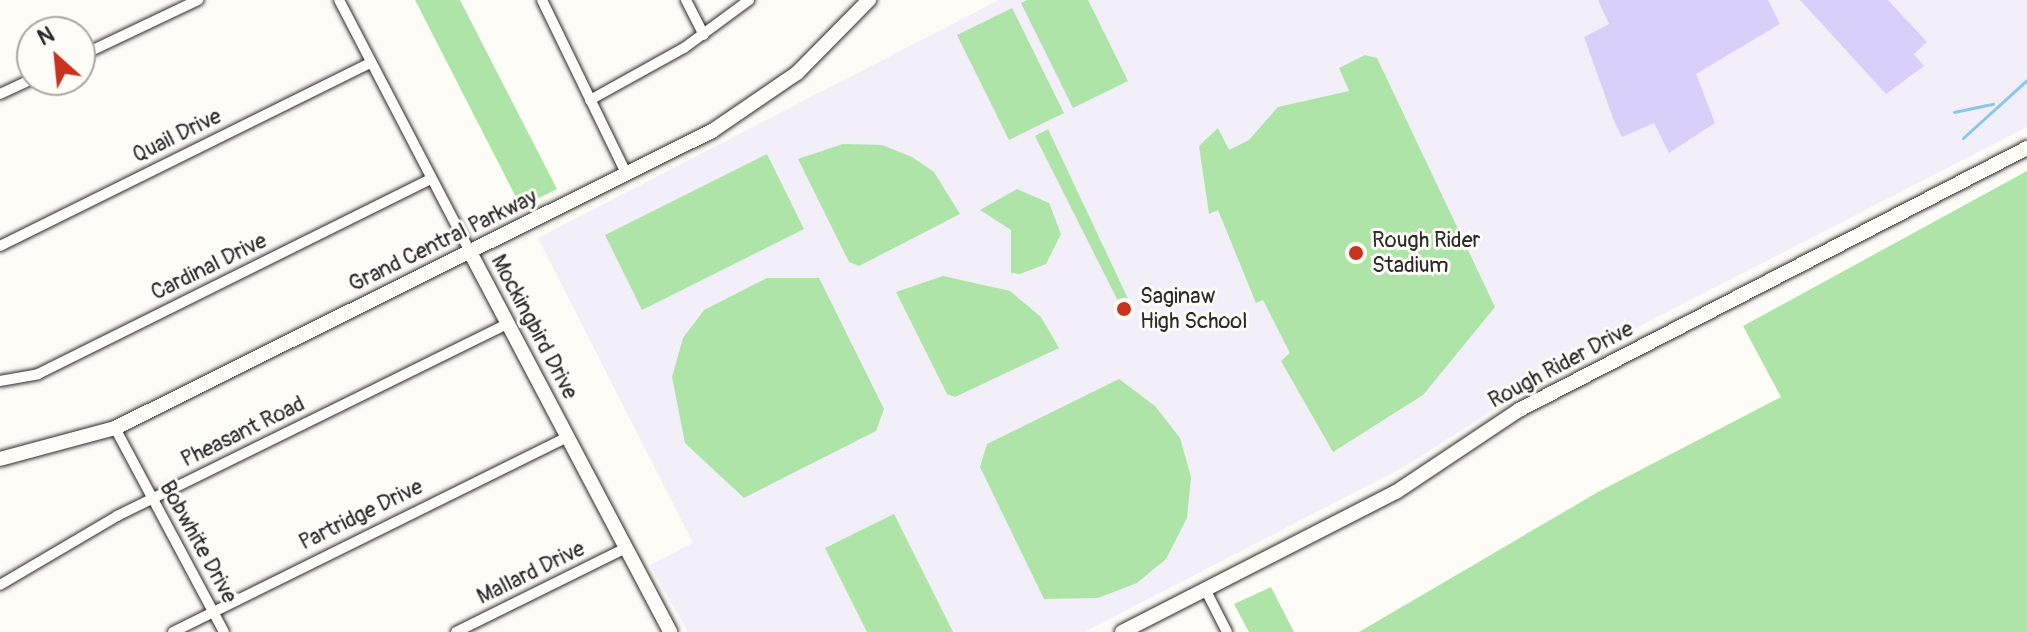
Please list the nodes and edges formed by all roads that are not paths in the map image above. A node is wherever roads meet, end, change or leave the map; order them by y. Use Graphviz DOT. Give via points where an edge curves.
graph roads {
  1 [pos="198,0"];
  2 [pos="339,0"];
  3 [pos="542,0"];
  4 [pos="686,0"];
  5 [pos="749,0"];
  6 [pos="869,0"];
  7 [pos="704,35"];
  8 [pos="96,48"];
  9 [pos="371,63"];
  10 [pos="590,100"];
  11 [pos="2027,148"];
  12 [pos="626,173"];
  13 [pos="431,179"];
  14 [pos="0,246"];
  15 [pos="470,252"];
  16 [pos="509,323"];
  17 [pos="0,381"];
  18 [pos="115,428"];
  19 [pos="567,437"];
  20 [pos="0,459"];
  21 [pos="150,500"];
  22 [pos="624,549"];
  23 [pos="0,585"];
  24 [pos="1205,589"];
  25 [pos="213,610"];
  26 [pos="173,632"];
  27 [pos="224,632"];
  28 [pos="456,632"];
  29 [pos="670,632"];
  30 [pos="1122,632"];
  31 [pos="1227,632"];
  1 -- 8 [label="street"];
  2 -- 9 [label="street, Mockingbird Drive"];
  3 -- 10 [label="street"];
  4 -- 7 [label="street"];
  5 -- 7 [label="street"];
  6 -- 12 [label="street, Grand Central Parkway" via="762,100"];
  7 -- 10 [label="street"];
  9 -- 13 [label="street, Mockingbird Drive"];
  9 -- 14 [label="street, Quail Drive"];
  10 -- 12 [label="street"];
  11 -- 24 [label="street, Rough Rider Drive" via="1519,410 1405,487"];
  12 -- 15 [label="street, Grand Central Parkway"];
  13 -- 15 [label="street, Mockingbird Drive"];
  13 -- 17 [label="street, Cardinal Drive" via="38,374"];
  15 -- 16 [label="street, Mockingbird Drive"];
  15 -- 18 [label="street, Grand Central Parkway"];
  16 -- 19 [label="street, Mockingbird Drive"];
  16 -- 21 [label="street, Pheasant Road"];
  18 -- 20 [label="street, Grand Central Parkway"];
  18 -- 21 [label="street, Bobwhite Drive"];
  19 -- 22 [label="street, Mockingbird Drive"];
  19 -- 25 [label="street, Partridge Drive"];
  21 -- 23 [label="street, Pheasant Road"];
  21 -- 25 [label="street, Bobwhite Drive"];
  22 -- 28 [label="street, Mallard Drive"];
  22 -- 29 [label="street, Mockingbird Drive"];
  24 -- 30 [label="street, Rough Rider Drive"];
  24 -- 31 [label="street"];
  25 -- 26 [label="street, Partridge Drive"];
  25 -- 27 [label="street, Bobwhite Drive"];
}
